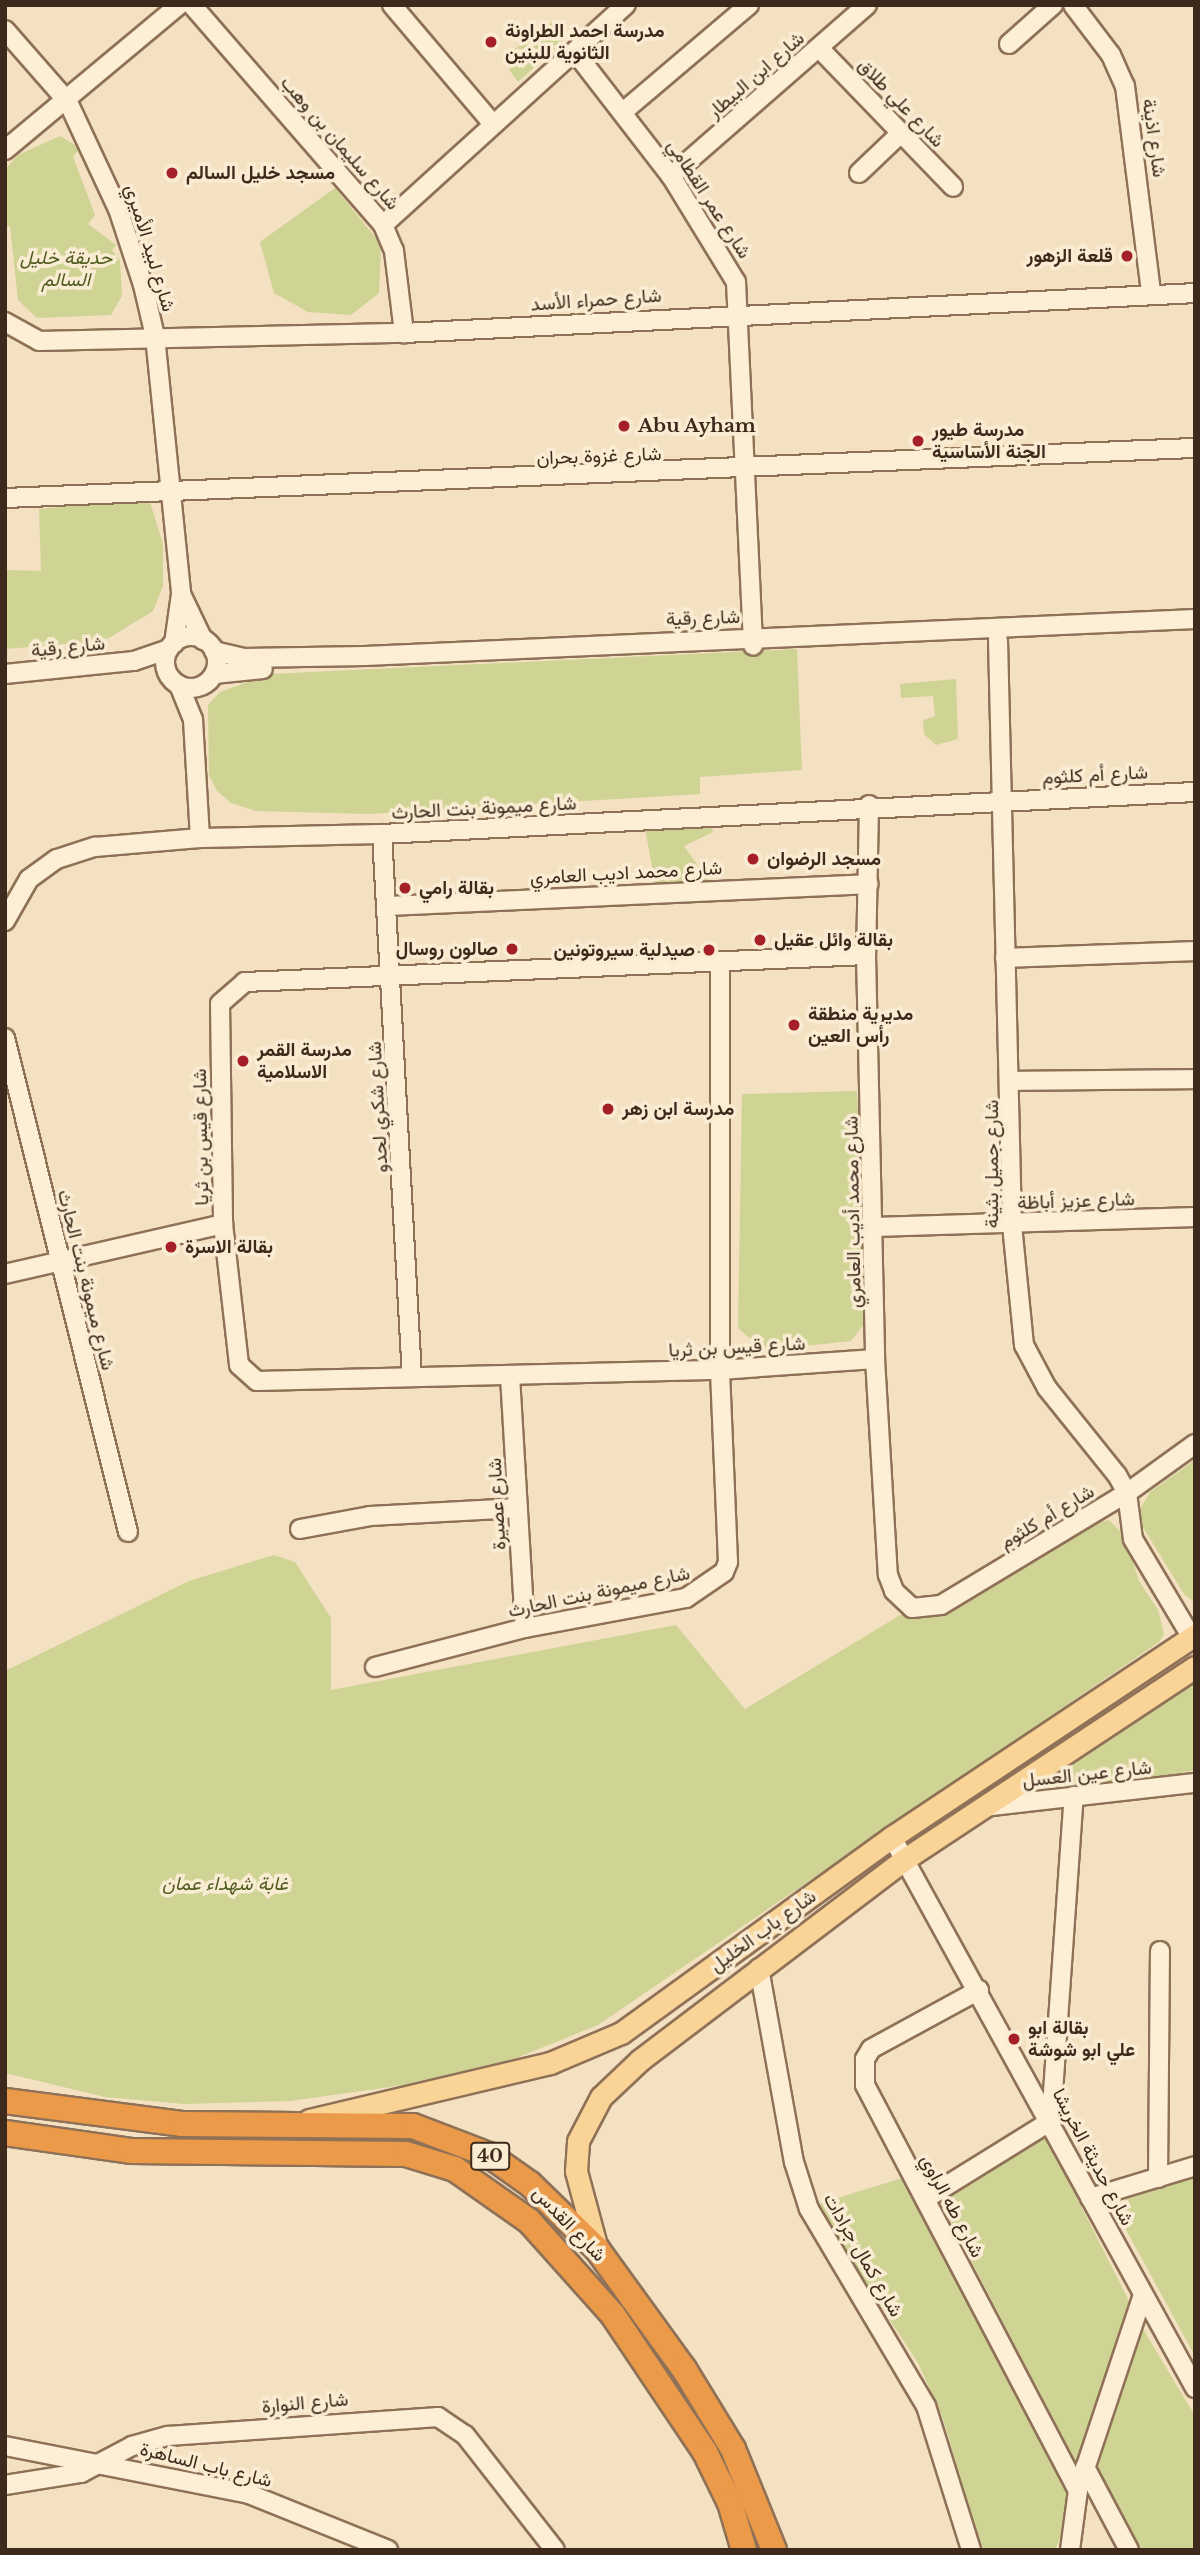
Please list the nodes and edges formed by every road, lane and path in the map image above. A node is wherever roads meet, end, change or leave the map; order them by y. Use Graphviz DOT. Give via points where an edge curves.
graph roads {
  1 [pos="179,5"];
  2 [pos="192,5"];
  3 [pos="392,5"];
  4 [pos="626,5"];
  5 [pos="748,5"];
  6 [pos="867,5"];
  7 [pos="1053,5"];
  8 [pos="1073,5"];
  9 [pos="5,30"];
  10 [pos="1009,44"];
  11 [pos="819,48"];
  12 [pos="575,52"];
  13 [pos="68,102"];
  14 [pos="624,111"];
  15 [pos="492,124"];
  16 [pos="901,133"];
  17 [pos="5,150"];
  18 [pos="859,173"];
  19 [pos="671,176"];
  20 [pos="953,187"];
  21 [pos="383,225"];
  22 [pos="1151,292"];
  23 [pos="1195,293"];
  24 [pos="740,312"];
  25 [pos="5,322"];
  26 [pos="404,333"];
  27 [pos="155,336"];
  28 [pos="1195,448"];
  29 [pos="745,471"];
  30 [pos="170,492"];
  31 [pos="5,498"];
  32 [pos="181,594"];
  33 [pos="1195,618"];
  34 [pos="1195,629"];
  35 [pos="999,640"];
  36 [pos="753,641"];
  37 [pos="209,645"];
  38 [pos="171,647"];
  39 [pos="134,661"];
  40 [pos="5,674"];
  41 [pos="173,679"];
  42 [pos="209,680"];
  43 [pos="193,720"];
  44 [pos="1195,792"];
  45 [pos="998,802"];
  46 [pos="869,805"];
  47 [pos="382,834"];
  48 [pos="200,838"];
  49 [pos="868,884"];
  50 [pos="386,906"];
  51 [pos="5,921"];
  52 [pos="1195,951"];
  53 [pos="866,955"];
  54 [pos="1005,958"];
  55 [pos="720,965"];
  56 [pos="392,978"];
  57 [pos="5,1038"];
  58 [pos="1195,1079"];
  59 [pos="1012,1081"];
  60 [pos="1195,1217"];
  61 [pos="223,1224"];
  62 [pos="1012,1225"];
  63 [pos="875,1227"];
  64 [pos="59,1262"];
  65 [pos="5,1274"];
  66 [pos="875,1359"];
  67 [pos="720,1370"];
  68 [pos="510,1376"];
  69 [pos="412,1377"];
  70 [pos="1195,1444"];
  71 [pos="1127,1493"];
  72 [pos="518,1508"];
  73 [pos="300,1529"];
  74 [pos="128,1532"];
  75 [pos="912,1608"];
  76 [pos="525,1628"];
  77 [pos="1193,1636"];
  78 [pos="375,1667"];
  79 [pos="1195,1667"];
  80 [pos="1195,1783"];
  81 [pos="1074,1796"];
  82 [pos="983,1807"];
  83 [pos="892,1837"];
  84 [pos="905,1859"];
  85 [pos="1160,1951"];
  86 [pos="759,1968"];
  87 [pos="979,1990"];
  88 [pos="5,2101"];
  89 [pos="1051,2121"];
  90 [pos="285,2125"];
  91 [pos="5,2133"];
  92 [pos="1195,2166"];
  93 [pos="1158,2178"];
  94 [pos="1090,2198"];
  95 [pos="925,2199"];
  96 [pos="597,2249"];
  97 [pos="1143,2295"];
  98 [pos="1195,2388"];
  99 [pos="5,2446"];
  100 [pos="102,2461"];
  101 [pos="1086,2467"];
  102 [pos="5,2485"];
  103 [pos="1078,2490"];
  104 [pos="388,2550"];
  105 [pos="555,2550"];
  106 [pos="744,2550"];
  107 [pos="774,2550"];
  108 [pos="971,2550"];
  109 [pos="1070,2550"];
  110 [pos="1129,2550"];
  1 -- 13 [label="street"];
  2 -- 21 [label="street, شارع سليمان بن وهب"];
  3 -- 15 [label="street"];
  4 -- 12 [label="street"];
  5 -- 14 [label="street"];
  6 -- 11 [label="street, شارع ابن البيطار"];
  7 -- 10 [label="street"];
  8 -- 22 [label="street, شارع اذينة" via="1111,55 1125,86"];
  9 -- 13 [label="street, شارع لبيد الأميري"];
  11 -- 16 [label="street, شارع علي طلاق"];
  11 -- 19 [label="street, شارع ابن البيطار"];
  12 -- 14 [label="street, شارع عمر القطامي"];
  12 -- 15 [label="street"];
  13 -- 17 [label="street"];
  13 -- 27 [label="street, شارع لبيد الأميري" via="122,221"];
  14 -- 19 [label="street, شارع عمر القطامي"];
  15 -- 21 [label="street"];
  16 -- 18 [label="street"];
  16 -- 20 [label="street, شارع علي طلاق"];
  19 -- 24 [label="street, شارع عمر القطامي" via="733,270"];
  21 -- 26 [label="street, شارع سليمان بن وهب" via="394,251"];
  22 -- 23 [label="street, شارع حمراء الأسد"];
  22 -- 24 [label="street, شارع حمراء الأسد"];
  24 -- 26 [label="street, شارع حمراء الأسد"];
  24 -- 29 [label="street, شارع عمر القطامي"];
  25 -- 27 [label="street, شارع حمراء الأسد" via="26,338 39,341"];
  26 -- 27 [label="street, شارع حمراء الأسد"];
  27 -- 30 [label="street, شارع لبيد الأميري"];
  28 -- 29 [label="street, شارع غزوة بحران"];
  29 -- 30 [label="street, شارع غزوة بحران"];
  29 -- 36 [label="street, شارع عمر القطامي"];
  30 -- 31 [label="street, شارع غزوة بحران"];
  30 -- 32 [label="street, شارع لبيد الأميري"];
  32 -- 37 [label="street, شارع لبيد الأميري"];
  32 -- 38 [label="street, شارع لبيد الأميري"];
  33 -- 36 [label="street, شارع رقية"];
  34 -- 35 [label="street, شارع رقية"];
  35 -- 36 [label="street, شارع رقية"];
  35 -- 45 [label="street, شارع جميل بثينة"];
  36 -- 37 [label="street, شارع رقية" via="244,659"];
  36 -- 42 [label="street, شارع رقية"];
  37 -- 38 [label="street, شارع رقية" via="188,637"];
  37 -- 42 [label="street"];
  38 -- 39 [label="street, شارع رقية"];
  38 -- 41 [label="street, شارع لبيد الأميري"];
  39 -- 40 [label="street, شارع رقية"];
  39 -- 41 [label="street, شارع رقية"];
  41 -- 42 [label="street, شارع رقية"];
  41 -- 43 [label="street"];
  42 -- 43 [label="street"];
  43 -- 48 [label="street"];
  44 -- 45 [label="street, شارع أم كلثوم"];
  45 -- 46 [label="street, شارع ميمونة بنت الحارث"];
  45 -- 54 [label="street, شارع جميل بثينة"];
  46 -- 47 [label="street, شارع ميمونة بنت الحارث"];
  46 -- 49 [label="street, شارع محمد أديب العامري"];
  47 -- 48 [label="street, شارع ميمونة بنت الحارث"];
  47 -- 50 [label="street, شارع شكري لحدو"];
  48 -- 51 [label="street, شارع ميمونة بنت الحارث" via="95,848 57,859 29,879"];
  49 -- 50 [label="street, شارع محمد اديب العامري"];
  49 -- 53 [label="street, شارع محمد أديب العامري"];
  50 -- 56 [label="street, شارع شكري لحدو"];
  52 -- 54 [label="street"];
  53 -- 55 [label="street, شارع قيس بن ثريا"];
  53 -- 63 [label="street, شارع محمد أديب العامري"];
  54 -- 59 [label="street, شارع جميل بثينة"];
  55 -- 56 [label="street, شارع قيس بن ثريا"];
  55 -- 67 [label="street, شارع ميمونة بنت الحارث"];
  56 -- 61 [label="street, شارع قيس بن ثريا" via="245,982 225,995 220,1004"];
  56 -- 69 [label="street, شارع شكري لحدو"];
  57 -- 64 [label="street, شارع ميمونة بنت الحارث"];
  58 -- 59 [label="street"];
  59 -- 62 [label="street, شارع جميل بثينة"];
  60 -- 62 [label="street, شارع عزيز أباظة"];
  61 -- 64 [label="street"];
  61 -- 69 [label="street, شارع قيس بن ثريا" via="239,1364 250,1378"];
  62 -- 63 [label="street, شارع عزيز أباظة"];
  62 -- 71 [label="street, شارع جميل بثينة" via="1029,1359"];
  63 -- 66 [label="street, شارع محمد أديب العامري"];
  64 -- 65 [label="street"];
  64 -- 74 [label="street, شارع ميمونة بنت الحارث"];
  66 -- 67 [label="street, شارع قيس بن ثريا"];
  66 -- 75 [label="street, شارع محمد أديب العامري" via="888,1575"];
  67 -- 68 [label="street, شارع قيس بن ثريا"];
  67 -- 76 [label="street, شارع ميمونة بنت الحارث" via="728,1562 724,1573 686,1598"];
  68 -- 69 [label="street, شارع قيس بن ثريا"];
  68 -- 72 [label="street, شارع عصيرة"];
  70 -- 71 [label="street, شارع أم كلثوم"];
  71 -- 75 [label="street, شارع أم كلثوم" via="948,1601"];
  71 -- 77 [label="street, شارع جميل بثينة" via="1133,1539"];
  72 -- 73 [label="street" via="370,1516"];
  72 -- 76 [label="street, شارع عصيرة"];
  76 -- 78 [label="street, شارع ميمونة بنت الحارث"];
  77 -- 83 [label="main road, شارع باب الخليل"];
  79 -- 82 [label="main road, شارع باب الخليل"];
  80 -- 81 [label="street, شارع عين العسل"];
  81 -- 82 [label="street, شارع عين العسل"];
  81 -- 89 [label="street"];
  82 -- 84 [label="main road, شارع باب الخليل"];
  83 -- 84 [label="street, شارع حديثة الخريشا"];
  83 -- 90 [label="main road, شارع باب الخليل" via="641,2019 585,2052"];
  84 -- 86 [label="main road, شارع باب الخليل"];
  84 -- 87 [label="street, شارع حديثة الخريشا"];
  85 -- 93 [label="street"];
  86 -- 96 [label="main road, شارع باب الخليل" via="640,2060 601,2097 586,2123 576,2171"];
  86 -- 108 [label="street, شارع كمال جرادات" via="794,2162 809,2209 926,2406"];
  87 -- 89 [label="street, شارع حديثة الخريشا"];
  87 -- 95 [label="street, شارع طه الراوي" via="871,2049 865,2059 865,2085"];
  88 -- 90 [label="highway, شارع القدس / 40" via="140,2121"];
  89 -- 94 [label="street, شارع حديثة الخريشا"];
  89 -- 95 [label="street"];
  90 -- 96 [label="highway, شارع القدس / 40" via="413,2126 449,2135 530,2184"];
  91 -- 106 [label="highway, شارع القدس / 40" via="131,2151 407,2154 455,2169 530,2221 613,2315 705,2452 730,2503"];
  92 -- 93 [label="street"];
  93 -- 94 [label="street"];
  94 -- 97 [label="street, شارع حديثة الخريشا"];
  95 -- 103 [label="street, شارع طه الراوي"];
  96 -- 107 [label="highway, شارع القدس / 40" via="713,2412 758,2499"];
  97 -- 98 [label="street, شارع حديثة الخريشا"];
  97 -- 101 [label="street"];
  99 -- 100 [label="street, شارع باب الساهرة"];
  100 -- 102 [label="street, شارع النوارة" via="68,2476"];
  100 -- 104 [label="street, شارع باب الساهرة" via="249,2494"];
  100 -- 105 [label="street, شارع النوارة" via="168,2436 438,2417 465,2435"];
  101 -- 103 [label="street"];
  101 -- 110 [label="street"];
  103 -- 109 [label="street"];
}
